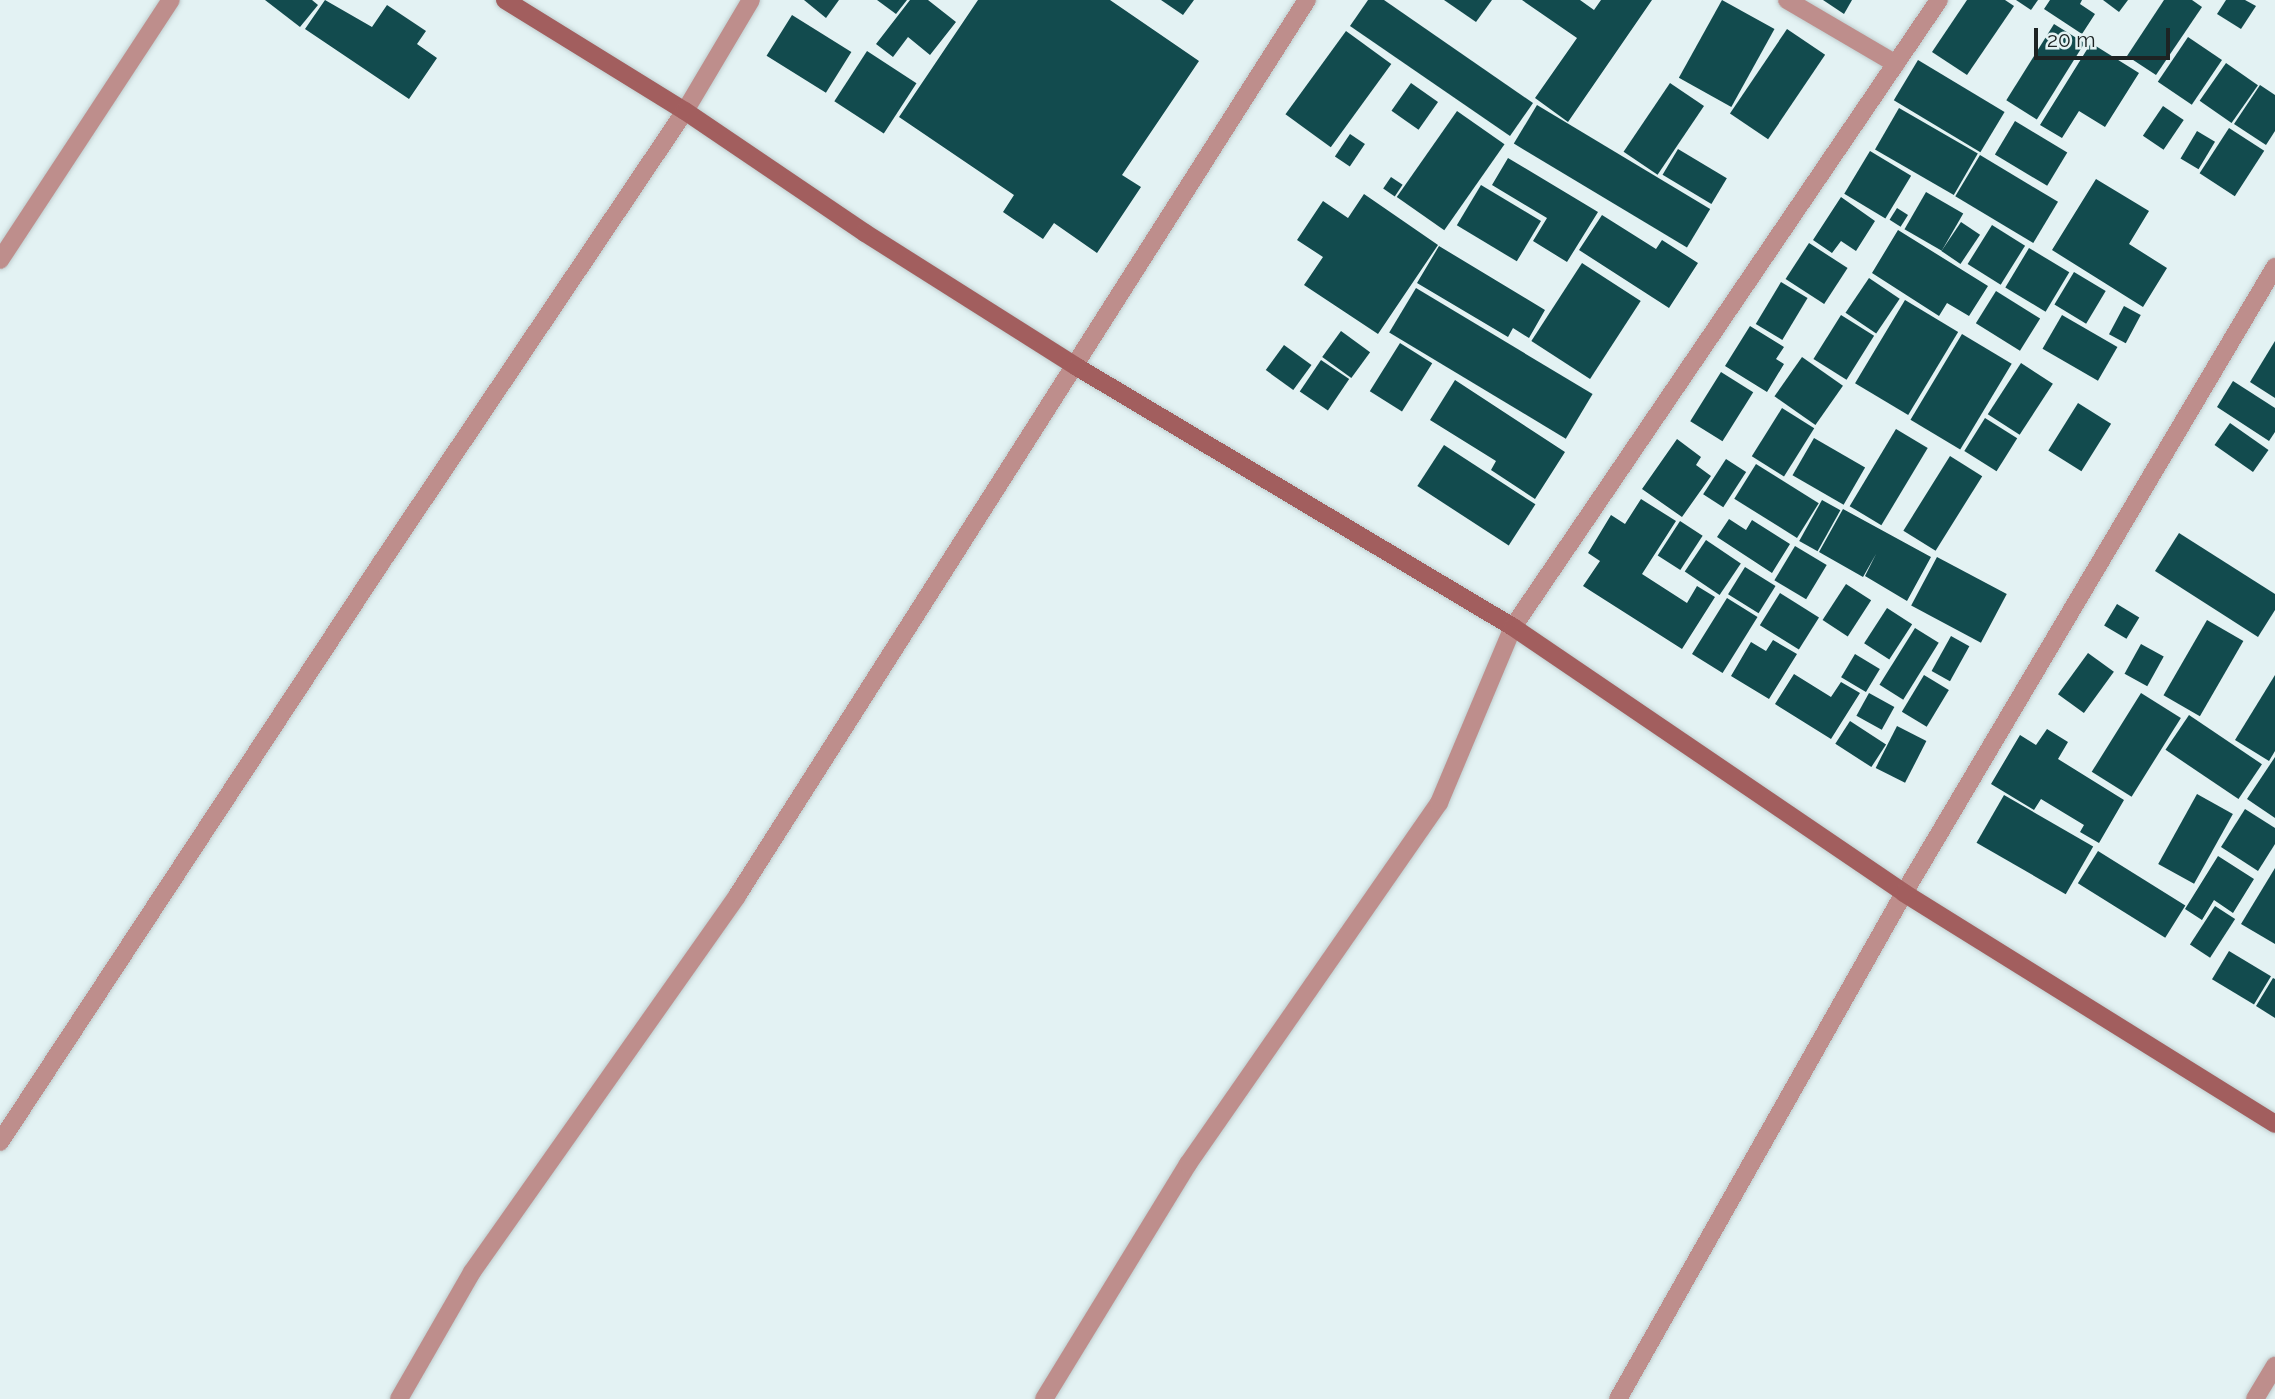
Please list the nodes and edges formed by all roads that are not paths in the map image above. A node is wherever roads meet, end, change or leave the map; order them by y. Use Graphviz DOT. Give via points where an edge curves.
graph roads {
  1 [pos="171,0"];
  2 [pos="505,0"];
  3 [pos="751,0"];
  4 [pos="1307,0"];
  5 [pos="1787,0"];
  6 [pos="1939,0"];
  7 [pos="1896,64"];
  8 [pos="685,111"];
  9 [pos="0,260"];
  10 [pos="2275,267"];
  11 [pos="1077,367"];
  12 [pos="1513,627"];
  13 [pos="1904,893"];
  14 [pos="2275,1124"];
  15 [pos="0,1142"];
  16 [pos="2275,1366"];
  17 [pos="399,1399"];
  18 [pos="1044,1399"];
  19 [pos="1618,1399"];
  20 [pos="2255,1399"];
  1 -- 9 [label="street"];
  2 -- 8 [label="street"];
  3 -- 8 [label="street"];
  4 -- 11 [label="street"];
  5 -- 7 [label="street"];
  6 -- 7 [label="street"];
  7 -- 12 [label="street"];
  8 -- 11 [label="street" via="864,233"];
  8 -- 15 [label="street"];
  10 -- 13 [label="street"];
  11 -- 12 [label="street"];
  11 -- 17 [label="street" via="737,896 472,1272"];
  12 -- 13 [label="street"];
  12 -- 18 [label="street" via="1439,803 1188,1164"];
  13 -- 14 [label="street"];
  13 -- 19 [label="street"];
  16 -- 20 [label="street"];
}
